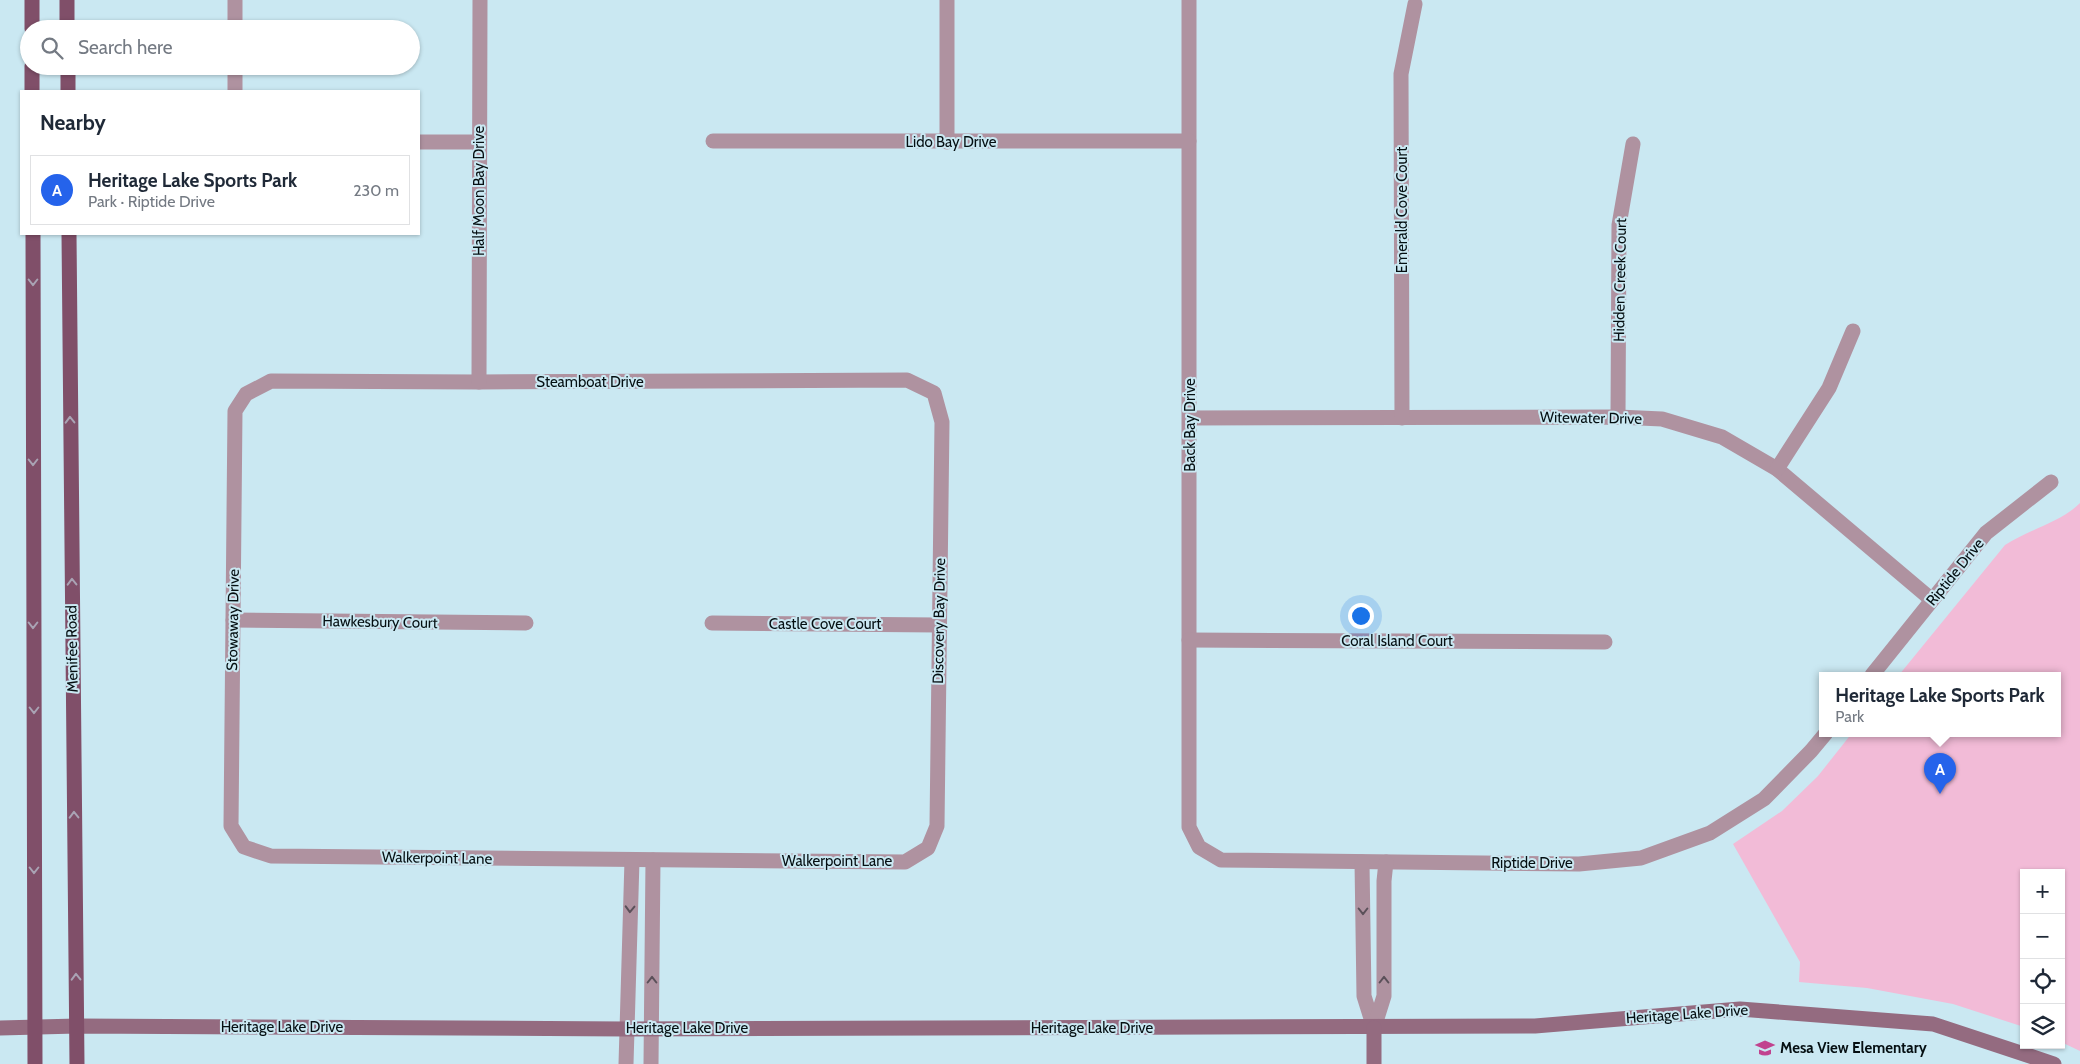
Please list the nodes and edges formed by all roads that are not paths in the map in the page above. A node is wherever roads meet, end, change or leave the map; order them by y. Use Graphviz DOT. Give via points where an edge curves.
graph roads {
  1 [pos="32,0"];
  2 [pos="67,0"];
  3 [pos="235,0"];
  4 [pos="480,0"];
  5 [pos="947,0"];
  6 [pos="1189,0"];
  7 [pos="1415,4"];
  8 [pos="32,20"];
  9 [pos="68,20"];
  10 [pos="235,20"];
  11 [pos="32,75"];
  12 [pos="68,75"];
  13 [pos="235,75"];
  14 [pos="32,90"];
  15 [pos="68,90"];
  16 [pos="235,90"];
  17 [pos="712,141"];
  18 [pos="1189,141"];
  19 [pos="420,142"];
  20 [pos="479,142"];
  21 [pos="947,142"];
  22 [pos="1634,144"];
  23 [pos="33,235"];
  24 [pos="69,235"];
  25 [pos="1853,331"];
  26 [pos="479,382"];
  27 [pos="934,393"];
  28 [pos="246,394"];
  29 [pos="1618,417"];
  30 [pos="1190,418"];
  31 [pos="1402,418"];
  32 [pos="1777,468"];
  33 [pos="2051,482"];
  34 [pos="1932,600"];
  35 [pos="233,620"];
  36 [pos="526,623"];
  37 [pos="712,623"];
  38 [pos="938,625"];
  39 [pos="1189,640"];
  40 [pos="1605,642"];
  41 [pos="1874,672"];
  42 [pos="1823,737"];
  43 [pos="244,847"];
  44 [pos="928,848"];
  45 [pos="1199,848"];
  46 [pos="632,860"];
  47 [pos="653,860"];
  48 [pos="1362,862"];
  49 [pos="1386,862"];
  50 [pos="77,1026"];
  51 [pos="35,1027"];
  52 [pos="0,1028"];
  53 [pos="626,1028"];
  54 [pos="651,1028"];
  55 [pos="1374,1028"];
  56 [pos="36,1064"];
  57 [pos="77,1064"];
  58 [pos="626,1064"];
  59 [pos="651,1064"];
  60 [pos="1374,1064"];
  61 [pos="2054,1064"];
  1 -- 8 [label="main road"];
  2 -- 9 [label="main road"];
  3 -- 10 [label="street"];
  4 -- 20 [label="street, Half Moon Bay Drive"];
  5 -- 21 [label="street"];
  6 -- 18 [label="street, Back Bay Drive"];
  7 -- 31 [label="street, Emerald Cove Court" via="1402,74"];
  11 -- 14 [label="main road"];
  12 -- 15 [label="main road"];
  13 -- 16 [label="street"];
  17 -- 21 [label="street, Lido Bay Drive"];
  18 -- 21 [label="street, Lido Bay Drive"];
  18 -- 30 [label="street, Back Bay Drive"];
  19 -- 20 [label="street"];
  20 -- 26 [label="street, Half Moon Bay Drive"];
  22 -- 29 [label="street, Hidden Creek Court" via="1619,225"];
  23 -- 51 [label="main road, one-way"];
  50 -- 24 [label="main road, Menifee Road, one-way"];
  25 -- 32 [label="street" via="1829,388"];
  26 -- 27 [label="street, Steamboat Drive" via="907,380"];
  26 -- 28 [label="street, Steamboat Drive" via="271,381"];
  27 -- 38 [label="street, Discovery Bay Drive" via="942,422"];
  28 -- 35 [label="street, Stowaway Drive" via="235,411"];
  29 -- 31 [label="street, Witewater Drive"];
  29 -- 32 [label="street, Witewater Drive" via="1662,420 1722,437"];
  30 -- 31 [label="street, Witewater Drive"];
  30 -- 39 [label="street, Back Bay Drive"];
  32 -- 34 [label="street, Witewater Drive"];
  33 -- 34 [label="street, Riptide Drive" via="1986,533"];
  34 -- 41 [label="street, Riptide Drive"];
  35 -- 36 [label="street, Hawkesbury Court"];
  35 -- 43 [label="street, Stowaway Drive" via="231,826"];
  37 -- 38 [label="street, Castle Cove Court"];
  38 -- 44 [label="street, Discovery Bay Drive" via="937,826"];
  39 -- 40 [label="street, Coral Island Court"];
  39 -- 45 [label="street, Back Bay Drive" via="1189,827"];
  42 -- 49 [label="street, Riptide Drive" via="1764,799 1710,833 1641,858 1579,864"];
  43 -- 46 [label="street, Walkerpoint Lane" via="271,856"];
  44 -- 47 [label="street, Walkerpoint Lane" via="905,862"];
  45 -- 48 [label="street, Riptide Drive" via="1221,860"];
  46 -- 47 [label="street, Walkerpoint Lane"];
  46 -- 53 [label="street, one-way"];
  54 -- 47 [label="street, one-way"];
  48 -- 49 [label="street, Riptide Drive"];
  48 -- 55 [label="street, one-way" via="1364,996"];
  55 -- 49 [label="street, one-way" via="1384,996"];
  50 -- 51 [label="street, Heritage Lake Drive"];
  50 -- 53 [label="street, Heritage Lake Drive"];
  50 -- 57 [label="main road, Menifee Road"];
  51 -- 52 [label="street, Heritage Lake Drive"];
  51 -- 56 [label="main road"];
  53 -- 54 [label="street, Heritage Lake Drive"];
  53 -- 58 [label="street"];
  54 -- 55 [label="street, Heritage Lake Drive"];
  54 -- 59 [label="street"];
  55 -- 60 [label="street"];
  55 -- 61 [label="street, Heritage Lake Drive" via="1535,1026 1740,1009 1933,1024"];
}
